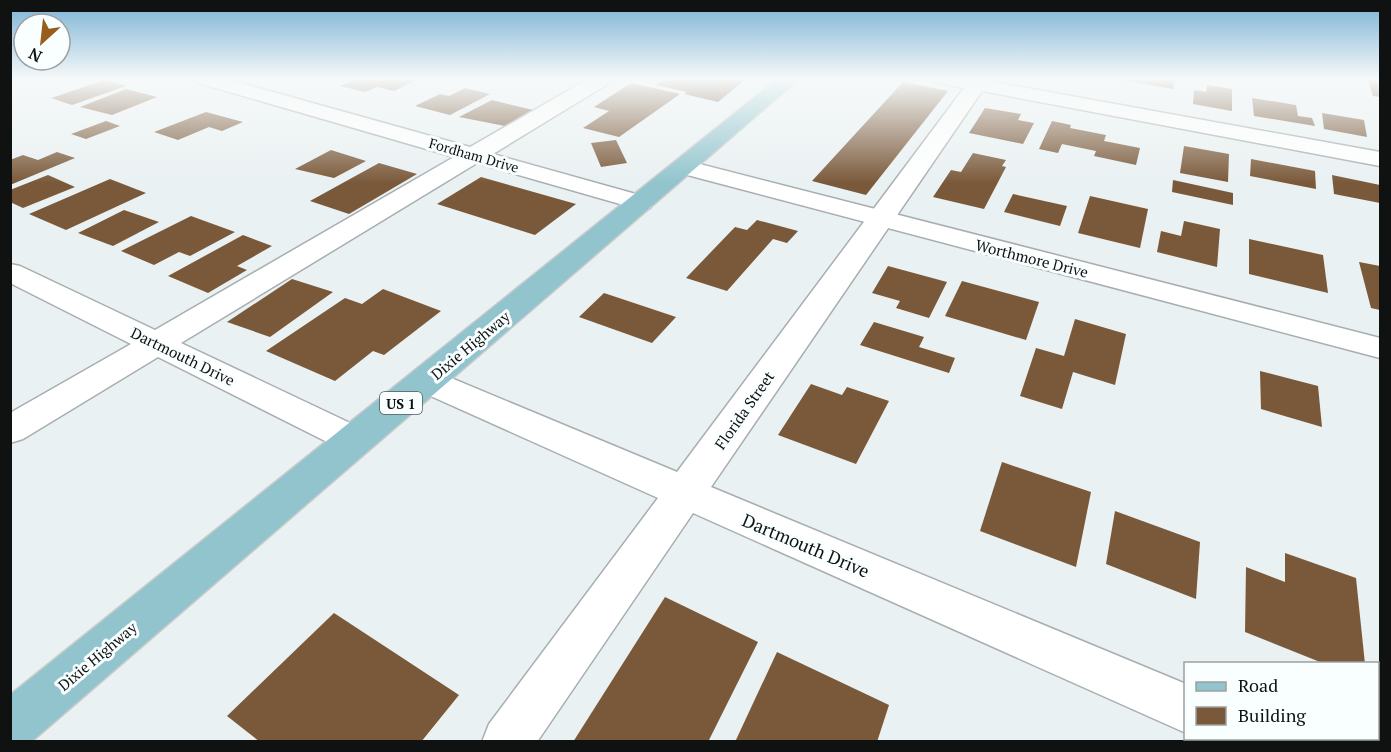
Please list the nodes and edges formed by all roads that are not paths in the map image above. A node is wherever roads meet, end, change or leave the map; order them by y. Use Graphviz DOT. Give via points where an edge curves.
graph roads {
  1 [pos="326,113"];
  2 [pos="545,113"];
  3 [pos="748,113"];
  4 [pos="956,113"];
  5 [pos="1144,113"];
  6 [pos="475,155"];
  7 [pos="1380,159"];
  8 [pos="684,167"];
  9 [pos="641,203"];
  10 [pos="881,219"];
  11 [pos="10,272"];
  12 [pos="157,343"];
  13 [pos="1380,348"];
  14 [pos="427,381"];
  15 [pos="10,430"];
  16 [pos="356,441"];
  17 [pos="686,492"];
  18 [pos="1184,709"];
  19 [pos="10,727"];
  20 [pos="507,741"];
  1 -- 6 [label="street, Fordham Drive"];
  2 -- 6 [label="street"];
  3 -- 8 [label="main road, Dixie Highway / US 1"];
  4 -- 10 [label="street, Florida Street"];
  5 -- 7 [label="street"];
  6 -- 9 [label="street, Fordham Drive"];
  6 -- 12 [label="street"];
  8 -- 9 [label="main road, Dixie Highway / US 1"];
  8 -- 10 [label="street, Worthmore Drive"];
  9 -- 14 [label="main road, Dixie Highway / US 1"];
  10 -- 13 [label="street, Worthmore Drive"];
  10 -- 17 [label="street, Florida Street"];
  11 -- 12 [label="street, Dartmouth Drive"];
  12 -- 15 [label="street"];
  12 -- 16 [label="street, Dartmouth Drive"];
  14 -- 16 [label="main road, Dixie Highway / US 1"];
  14 -- 17 [label="street, Dartmouth Drive"];
  16 -- 19 [label="main road, Dixie Highway / US 1"];
  17 -- 18 [label="street, Dartmouth Drive"];
  17 -- 20 [label="street, Florida Street"];
}
